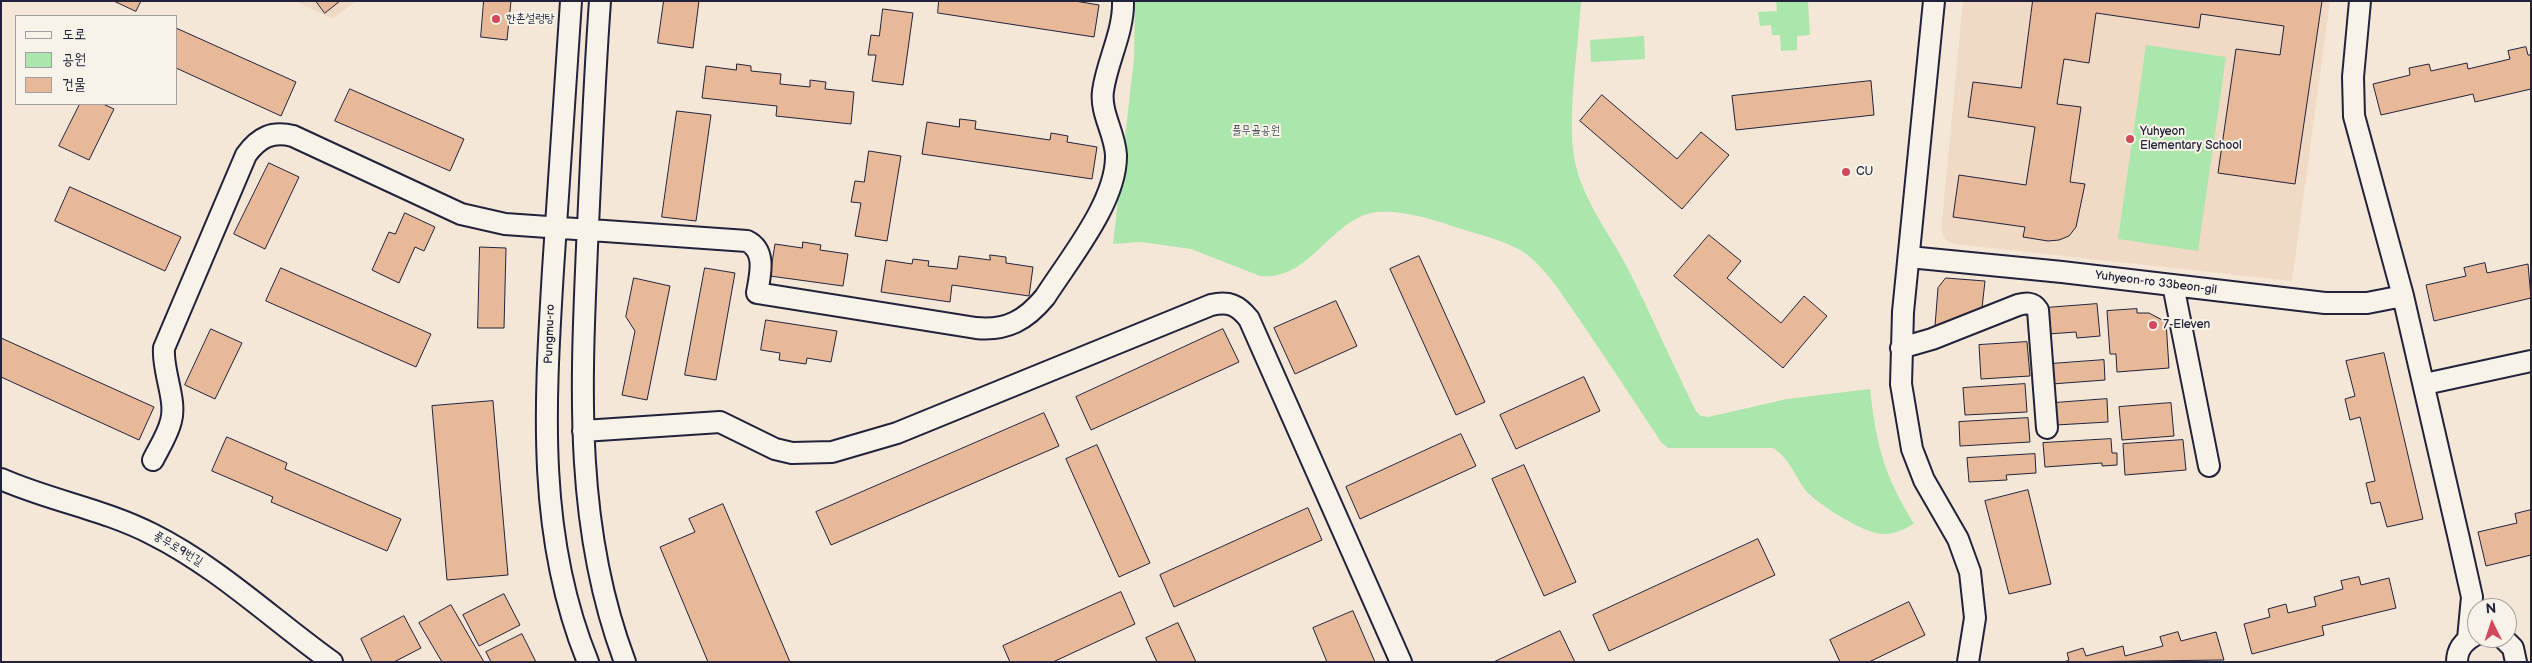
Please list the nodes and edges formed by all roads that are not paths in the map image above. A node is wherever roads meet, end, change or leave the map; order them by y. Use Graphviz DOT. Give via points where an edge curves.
graph roads {
  1 [pos="571,1"];
  2 [pos="600,1"];
  3 [pos="1123,1"];
  4 [pos="1934,1"];
  5 [pos="2360,1"];
  6 [pos="556,226"];
  7 [pos="588,228"];
  8 [pos="1909,257"];
  9 [pos="2173,285"];
  10 [pos="2403,296"];
  11 [pos="1901,348"];
  12 [pos="2531,361"];
  13 [pos="2424,384"];
  14 [pos="2047,428"];
  15 [pos="583,431"];
  16 [pos="153,460"];
  17 [pos="2209,466"];
  18 [pos="1,479"];
  19 [pos="2474,598"];
  20 [pos="2467,644"];
  21 [pos="2456,660"];
  22 [pos="332,662"];
  23 [pos="588,662"];
  24 [pos="626,662"];
  25 [pos="1400,662"];
  26 [pos="1968,662"];
  1 -- 6 [label="street, Pungmu-ro"];
  2 -- 7 [label="street"];
  3 -- 7 [label="street" via="1121,22 1103,92 1104,110 1115,149 1111,188 1045,297 1012,325 990,330 757,293 759,252 747,240"];
  4 -- 8 [label="street"];
  5 -- 10 [label="street" via="2353,76 2354,116"];
  6 -- 7 [label="street"];
  6 -- 16 [label="street" via="505,224 461,214 293,136 271,134 262,138 246,155 164,348 171,421"];
  6 -- 23 [label="street, Pungmu-ro" via="547,478 557,557"];
  7 -- 15 [label="street"];
  8 -- 9 [label="street, Yuhyeon-ro 33beon-gil"];
  8 -- 11 [label="street"];
  9 -- 10 [label="street, Yuhyeon-ro 33beon-gil" via="2338,304"];
  9 -- 17 [label="street"];
  10 -- 13 [label="street"];
  11 -- 14 [label="street" via="2018,305 2035,306 2038,310"];
  11 -- 26 [label="street" via="1901,384 1912,449 1924,480 1958,539 1970,572 1975,618"];
  12 -- 13 [label="street"];
  13 -- 19 [label="street"];
  15 -- 24 [label="street" via="588,512 597,570"];
  15 -- 25 [label="street" via="720,422 775,449 792,453 832,452 897,433 1211,305 1233,304 1249,319"];
  18 -- 22 [label="street, 풍무로9번길" via="38,494 116,517 181,550"];
  20 -- 21 [label="street"];
}
